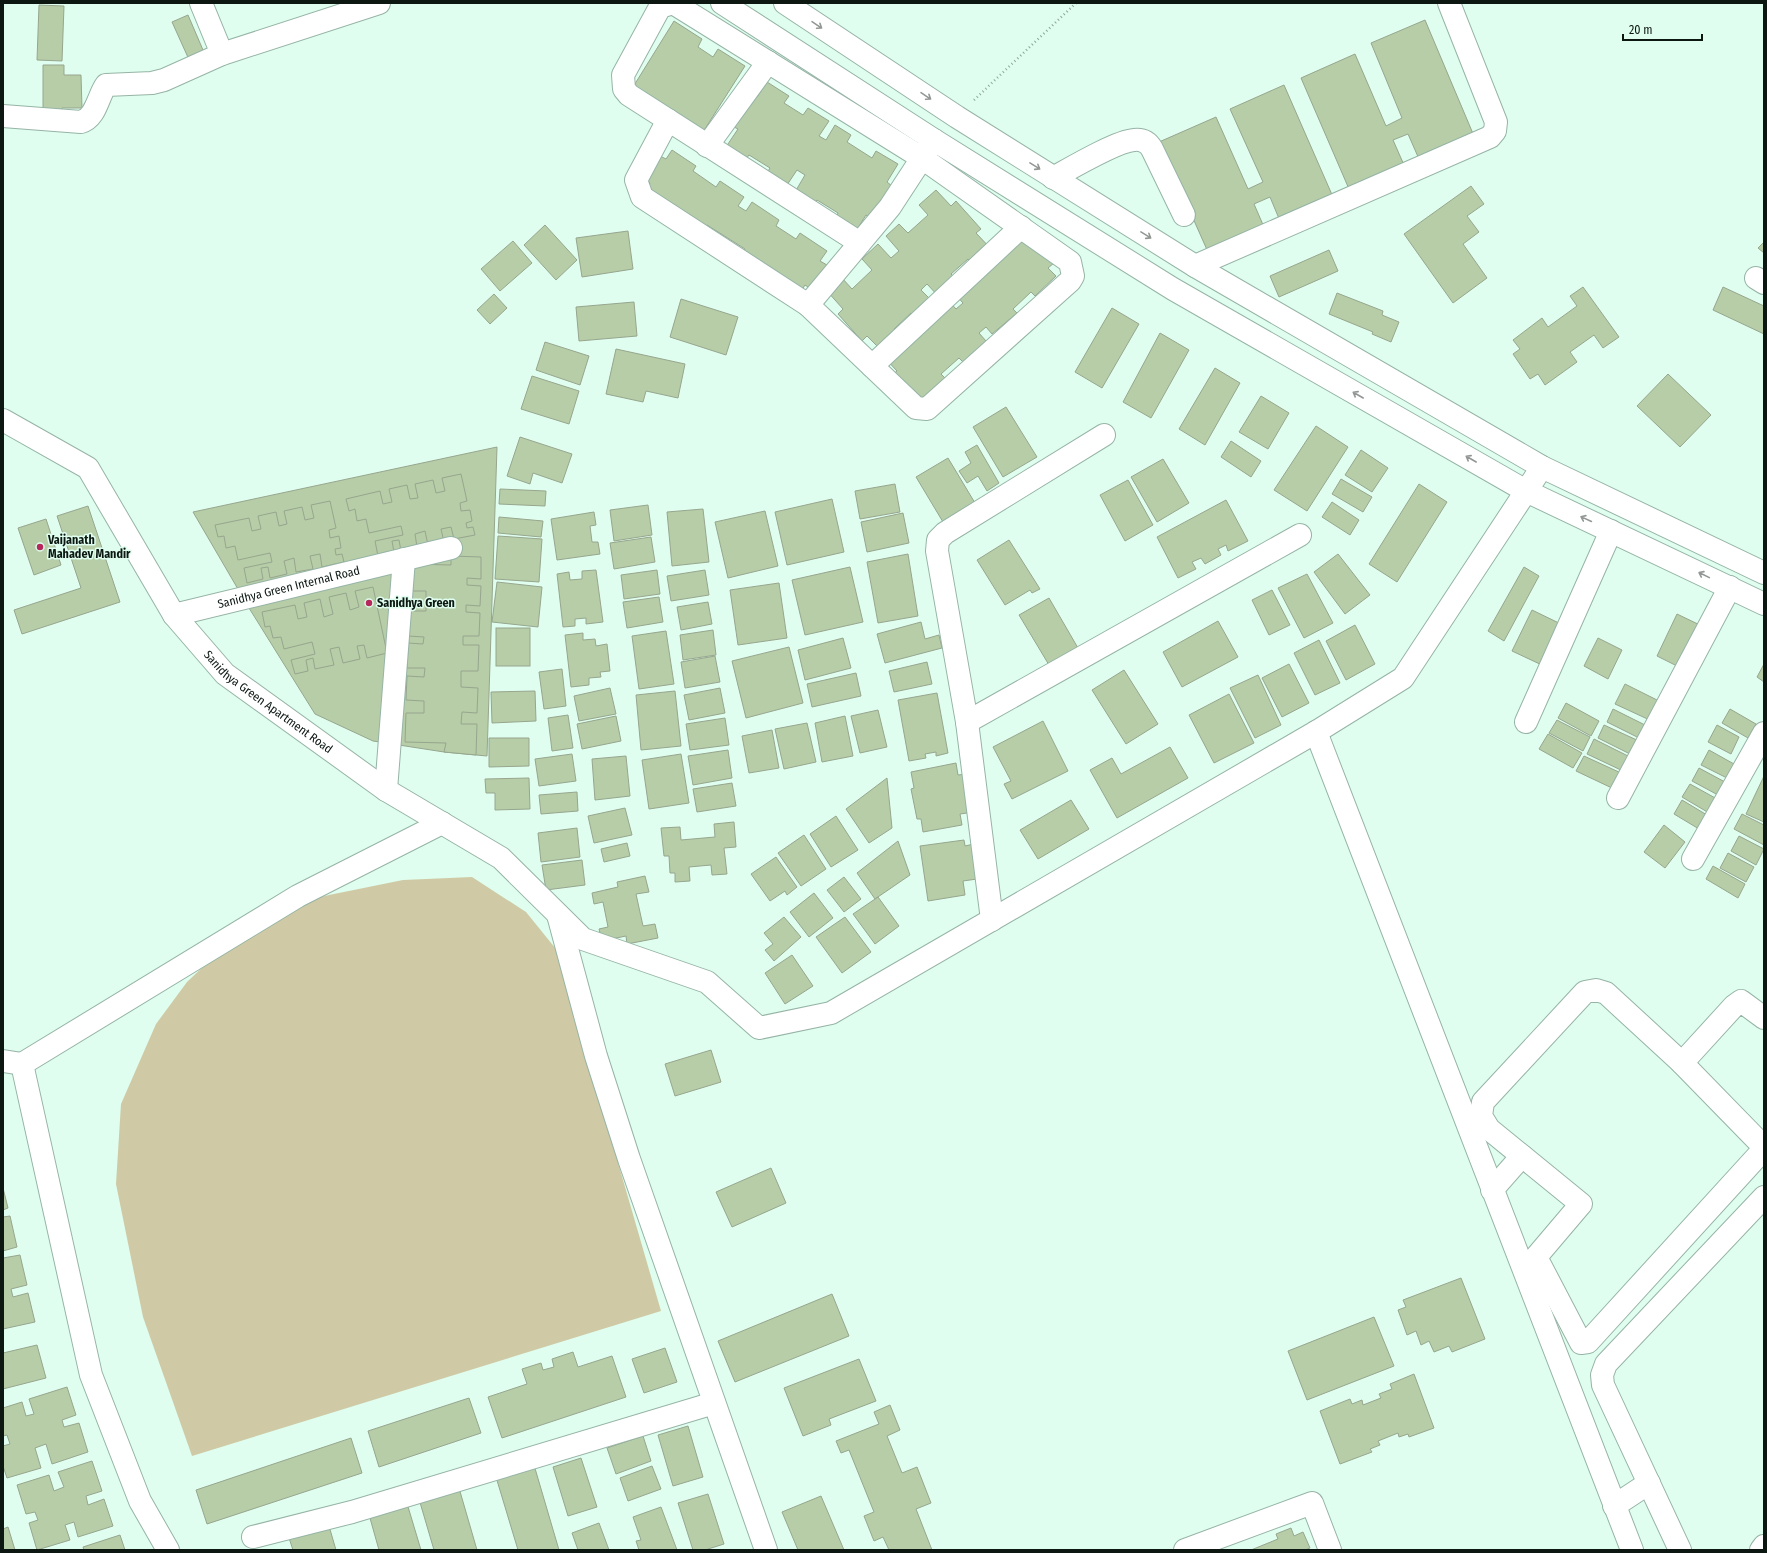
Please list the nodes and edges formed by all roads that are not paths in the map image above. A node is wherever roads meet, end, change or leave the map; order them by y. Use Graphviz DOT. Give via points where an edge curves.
graph roads {
  1 [pos="201,3"];
  2 [pos="379,3"];
  3 [pos="722,3"];
  4 [pos="785,3"];
  5 [pos="1449,3"];
  6 [pos="222,54"];
  7 [pos="768,62"];
  8 [pos="3,116"];
  9 [pos="668,120"];
  10 [pos="708,146"];
  11 [pos="928,149"];
  12 [pos="1053,178"];
  13 [pos="1184,215"];
  14 [pos="1021,227"];
  15 [pos="860,243"];
  16 [pos="1195,266"];
  17 [pos="808,305"];
  18 [pos="872,366"];
  19 [pos="3,420"];
  20 [pos="1104,435"];
  21 [pos="1542,467"];
  22 [pos="1526,491"];
  23 [pos="1611,531"];
  24 [pos="1300,534"];
  25 [pos="451,548"];
  26 [pos="404,559"];
  27 [pos="1764,572"];
  28 [pos="1730,588"];
  29 [pos="1764,604"];
  30 [pos="174,615"];
  31 [pos="967,722"];
  32 [pos="1526,722"];
  33 [pos="1316,732"];
  34 [pos="1764,733"];
  35 [pos="386,790"];
  36 [pos="1618,798"];
  37 [pos="442,823"];
  38 [pos="1693,858"];
  39 [pos="558,914"];
  40 [pos="992,920"];
  41 [pos="1764,1018"];
  42 [pos="13,1062"];
  43 [pos="1682,1063"];
  44 [pos="1764,1148"];
  45 [pos="1522,1156"];
  46 [pos="1492,1190"];
  47 [pos="1764,1197"];
  48 [pos="1530,1264"];
  49 [pos="714,1403"];
  50 [pos="1648,1482"];
  51 [pos="1614,1506"];
  52 [pos="253,1537"];
  53 [pos="1764,1546"];
  54 [pos="168,1550"];
  55 [pos="766,1550"];
  56 [pos="1185,1550"];
  57 [pos="1330,1550"];
  58 [pos="1632,1550"];
  59 [pos="1680,1550"];
  60 [pos="1761,1550"];
  1 -- 6 [label="street"];
  2 -- 6 [label="street"];
  3 -- 11 [label="street"];
  4 -- 12 [label="street, one-way"];
  5 -- 16 [label="street" via="1496,122 1495,131 1490,137"];
  6 -- 8 [label="street" via="164,80 106,85 95,108 85,121"];
  7 -- 9 [label="street" via="673,3 660,7 623,75 624,89 629,95"];
  7 -- 10 [label="street"];
  7 -- 11 [label="street"];
  9 -- 10 [label="street"];
  9 -- 17 [label="street" via="636,180 642,197"];
  10 -- 15 [label="street"];
  11 -- 14 [label="street"];
  11 -- 15 [label="street" via="890,206"];
  22 -- 11 [label="street, one-way"];
  12 -- 13 [label="street" via="1123,142 1142,140 1152,149"];
  12 -- 16 [label="street, one-way"];
  14 -- 18 [label="street"];
  14 -- 18 [label="street" via="1070,262 1073,276 1070,282 927,409 916,408"];
  15 -- 17 [label="street"];
  16 -- 21 [label="street"];
  17 -- 18 [label="street"];
  19 -- 30 [label="street, Sanidhya Green Apartment Road" via="88,468"];
  20 -- 31 [label="street" via="945,533 938,540 937,550"];
  21 -- 22 [label="street"];
  21 -- 27 [label="street"];
  23 -- 22 [label="street, one-way"];
  22 -- 33 [label="street" via="1403,678"];
  28 -- 23 [label="street, one-way"];
  23 -- 32 [label="street"];
  24 -- 31 [label="street"];
  25 -- 26 [label="street, Sanidhya Green Internal Road"];
  26 -- 30 [label="street, Sanidhya Green Internal Road"];
  26 -- 35 [label="street"];
  28 -- 29 [label="street"];
  28 -- 36 [label="street"];
  30 -- 35 [label="street, Sanidhya Green Apartment Road" via="225,674"];
  31 -- 40 [label="street"];
  33 -- 40 [label="street"];
  33 -- 46 [label="street"];
  34 -- 38 [label="street"];
  35 -- 37 [label="street, Sanidhya Green Apartment Road"];
  37 -- 39 [label="street, Sanidhya Green Apartment Road" via="501,858"];
  37 -- 42 [label="street" via="298,896"];
  39 -- 40 [label="street, Sanidhya Green Apartment Road" via="582,939 707,982 759,1028 832,1014"];
  39 -- 49 [label="street" via="596,1056"];
  41 -- 43 [label="street" via="1741,1000"];
  42 -- 54 [label="street" via="62,1236 91,1375 140,1501"];
  43 -- 44 [label="street"];
  43 -- 45 [label="street" via="1606,993 1596,990 1585,992 1483,1102 1481,1116 1489,1129"];
  44 -- 48 [label="street" via="1588,1342 1581,1343"];
  45 -- 46 [label="street"];
  45 -- 48 [label="street" via="1580,1204"];
  46 -- 48 [label="street"];
  47 -- 50 [label="street" via="1606,1364 1602,1375 1603,1385"];
  48 -- 51 [label="street"];
  49 -- 52 [label="street" via="352,1512"];
  49 -- 55 [label="street"];
  50 -- 51 [label="street"];
  50 -- 59 [label="street"];
  51 -- 58 [label="street"];
  53 -- 60 [label="street"];
  56 -- 57 [label="street" via="1312,1503"];
}
